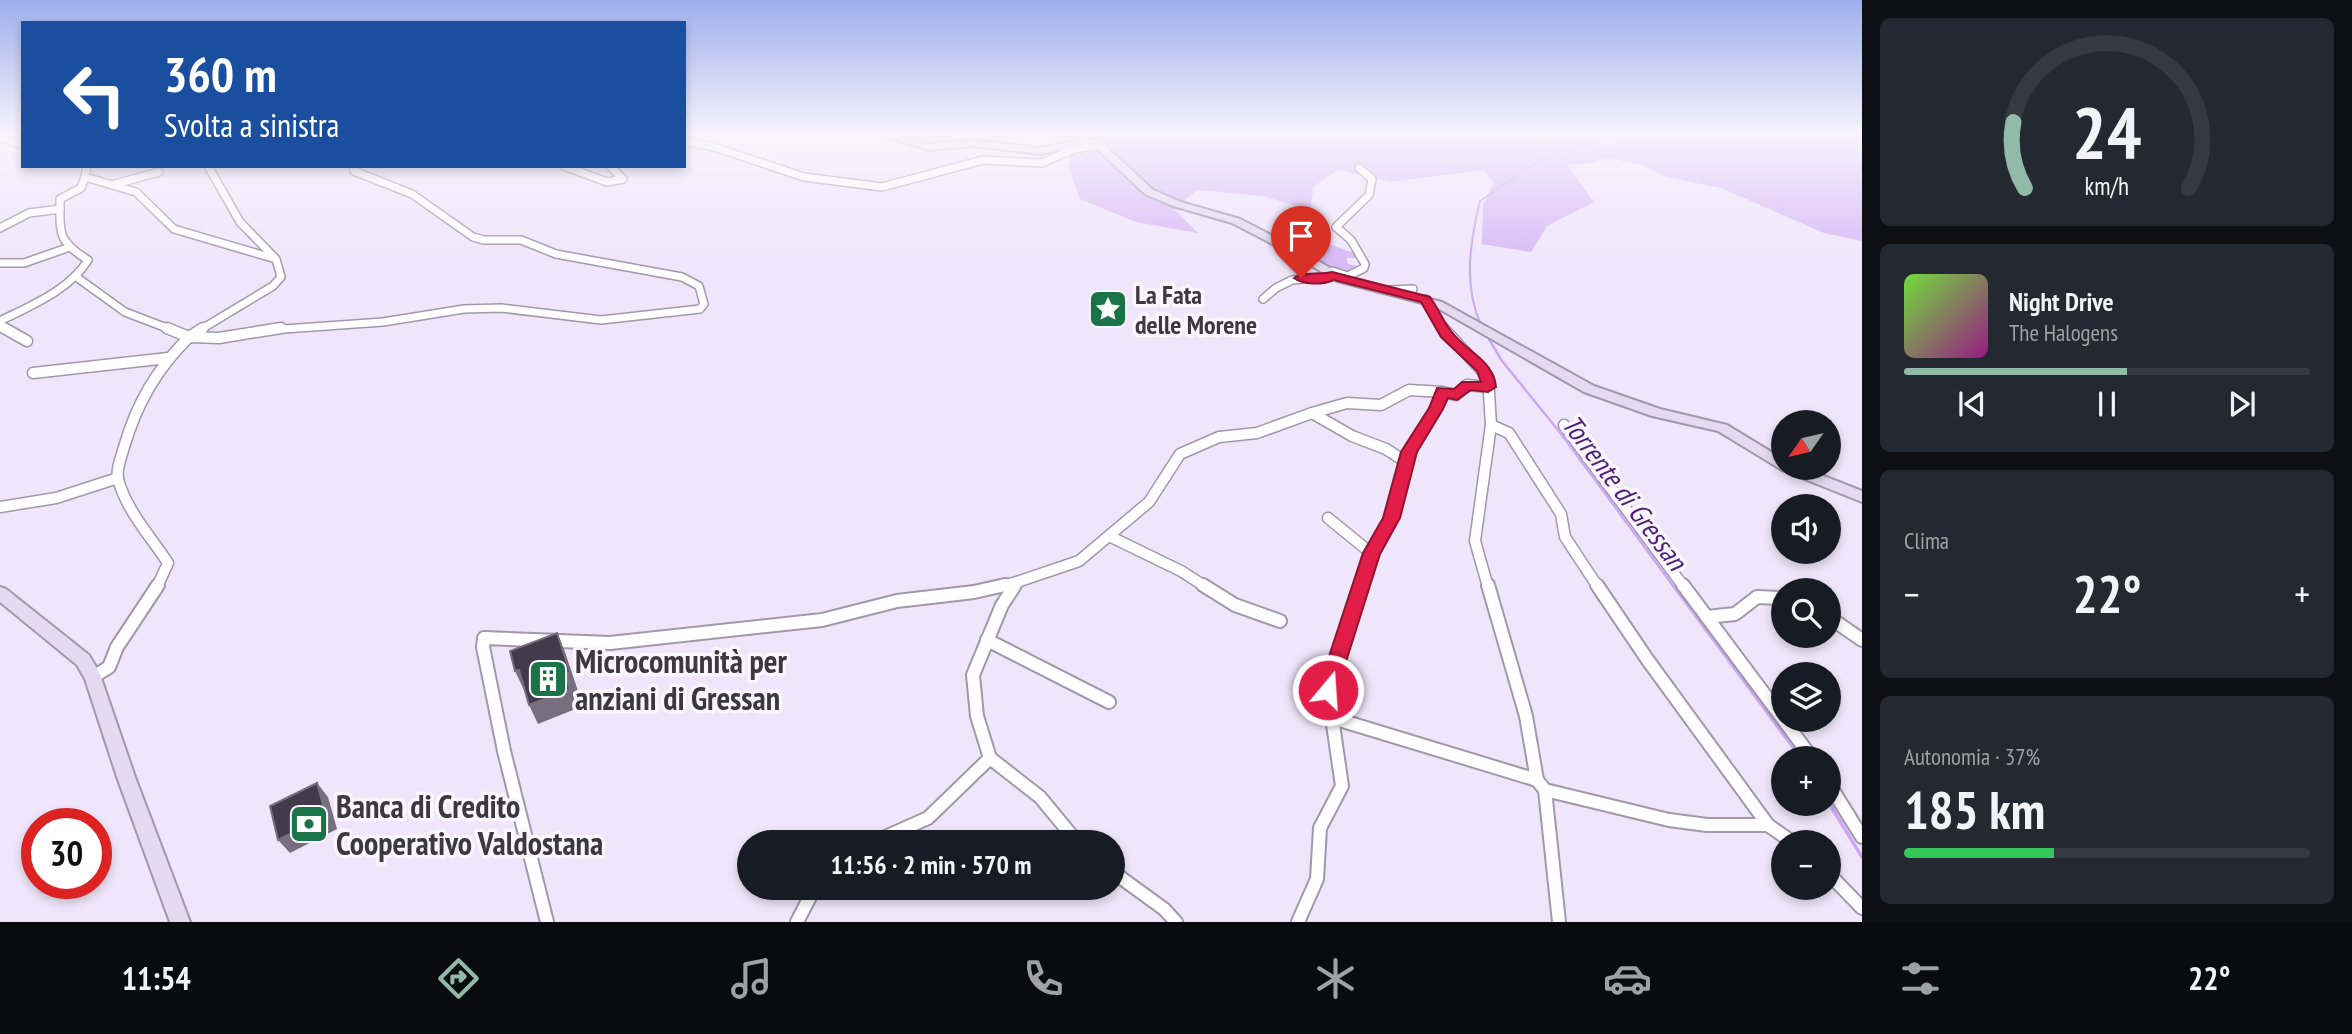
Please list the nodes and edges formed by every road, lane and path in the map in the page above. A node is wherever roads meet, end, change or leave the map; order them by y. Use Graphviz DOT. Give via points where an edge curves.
graph roads {
  1 [pos="85,177"];
  2 [pos="141,177"];
  3 [pos="214,177"];
  4 [pos="371,177"];
  5 [pos="594,177"];
  6 [pos="621,177"];
  7 [pos="804,177"];
  8 [pos="923,177"];
  9 [pos="1132,177"];
  10 [pos="1370,177"];
  11 [pos="115,184"];
  12 [pos="60,209"];
  13 [pos="0,228"];
  14 [pos="67,248"];
  15 [pos="276,259"];
  16 [pos="0,263"];
  17 [pos="1314,263"];
  18 [pos="1332,275"];
  19 [pos="75,276"];
  20 [pos="1413,289"];
  21 [pos="1390,290"];
  22 [pos="1263,299"];
  23 [pos="1426,299"];
  24 [pos="0,324"];
  25 [pos="189,337"];
  26 [pos="27,341"];
  27 [pos="168,358"];
  28 [pos="33,373"];
  29 [pos="1488,387"];
  30 [pos="1442,392"];
  31 [pos="1312,413"];
  32 [pos="1491,425"];
  33 [pos="1564,425"];
  34 [pos="1771,458"];
  35 [pos="1406,462"];
  36 [pos="118,478"];
  37 [pos="1820,480"];
  38 [pos="1862,497"];
  39 [pos="0,507"];
  40 [pos="1328,518"];
  41 [pos="1109,536"];
  42 [pos="1371,553"];
  43 [pos="1017,582"];
  44 [pos="0,593"];
  45 [pos="1771,598"];
  46 [pos="1707,617"];
  47 [pos="1280,621"];
  48 [pos="1841,625"];
  49 [pos="987,640"];
  50 [pos="1862,640"];
  51 [pos="93,677"];
  52 [pos="1109,702"];
  53 [pos="1333,718"];
  54 [pos="1803,746"];
  55 [pos="990,758"];
  56 [pos="1541,785"];
  57 [pos="1841,803"];
  58 [pos="1768,825"];
  59 [pos="901,830"];
  60 [pos="1067,830"];
  61 [pos="1775,830"];
  62 [pos="1862,837"];
  63 [pos="1125,881"];
  64 [pos="1841,886"];
  65 [pos="807,900"];
  66 [pos="1862,908"];
  67 [pos="180,922"];
  68 [pos="547,922"];
  69 [pos="797,922"];
  70 [pos="1176,922"];
  71 [pos="1298,922"];
  72 [pos="1559,922"];
  1 -- 11 [label="street"];
  1 -- 12 [label="street" via="81,188 62,196"];
  2 -- 11 [label="street"];
  3 -- 15 [label="street" via="240,222"];
  4 -- 25 [label="street" via="412,194 472,237 522,240 556,254 682,277 697,283 704,304 699,309 601,320 501,308 464,309 383,322"];
  5 -- 6 [label="street" via="607,182"];
  7 -- 8 [label="street" via="882,187"];
  9 -- 17 [label="street" via="1149,192 1236,221"];
  10 -- 17 [label="street" via="1372,189 1359,208 1336,225 1356,248 1364,268 1345,276"];
  11 -- 15 [label="street" via="136,192 174,229"];
  12 -- 13 [label="street" via="29,213"];
  12 -- 14 [label="street" via="60,238"];
  14 -- 16 [label="street" via="24,263"];
  14 -- 19 [label="street" via="88,260"];
  15 -- 25 [label="street" via="281,277 273,286"];
  17 -- 18 [label="street"];
  18 -- 21 [label="street"];
  18 -- 22 [label="street" via="1295,279"];
  19 -- 24 [label="street"];
  19 -- 25 [label="street" via="125,312"];
  20 -- 21 [label="street"];
  21 -- 23 [label="street"];
  23 -- 29 [label="street" via="1446,334 1483,369"];
  23 -- 34 [label="street" via="1608,397 1722,428"];
  24 -- 26 [label="street"];
  25 -- 27 [label="street"];
  27 -- 28 [label="street"];
  27 -- 36 [label="street" via="134,412"];
  29 -- 30 [label="street" via="1467,385 1457,395"];
  29 -- 32 [label="street"];
  30 -- 31 [label="street" via="1409,390 1381,405 1347,403"];
  30 -- 35 [label="street"];
  31 -- 35 [label="street"];
  31 -- 41 [label="street" via="1256,433 1219,437 1180,454 1149,502"];
  32 -- 56 [label="street" via="1475,541 1526,716"];
  32 -- 58 [label="street" via="1508,433 1561,514 1565,537"];
  33 -- 46 [label="street"];
  35 -- 42 [label="street" via="1392,518"];
  36 -- 39 [label="street" via="56,498"];
  36 -- 51 [label="street" via="130,507 169,563 108,667"];
  37 -- 38 [label="street"];
  40 -- 42 [label="street"];
  41 -- 43 [label="street" via="1079,561"];
  41 -- 47 [label="street" via="1181,571 1235,605"];
  42 -- 53 [label="street" via="1328,690"];
  43 -- 49 [label="street"];
  43 -- 68 [label="street" via="897,601 822,620 610,643 484,638 504,751"];
  44 -- 51 [label="street" via="83,660"];
  45 -- 46 [label="street" via="1757,597 1735,614"];
  46 -- 54 [label="street"];
  48 -- 50 [label="street"];
  49 -- 52 [label="street"];
  49 -- 55 [label="street" via="973,675"];
  51 -- 67 [label="street"];
  53 -- 56 [label="street"];
  53 -- 71 [label="street" via="1342,786 1320,828 1317,879"];
  55 -- 59 [label="street" via="928,818"];
  55 -- 60 [label="street" via="1040,797"];
  56 -- 58 [label="street" via="1641,816 1691,824"];
  56 -- 72 [label="street"];
  57 -- 62 [label="street"];
  58 -- 61 [label="street"];
  63 -- 70 [label="street"];
  64 -- 66 [label="street"];
  65 -- 69 [label="street"];
}
